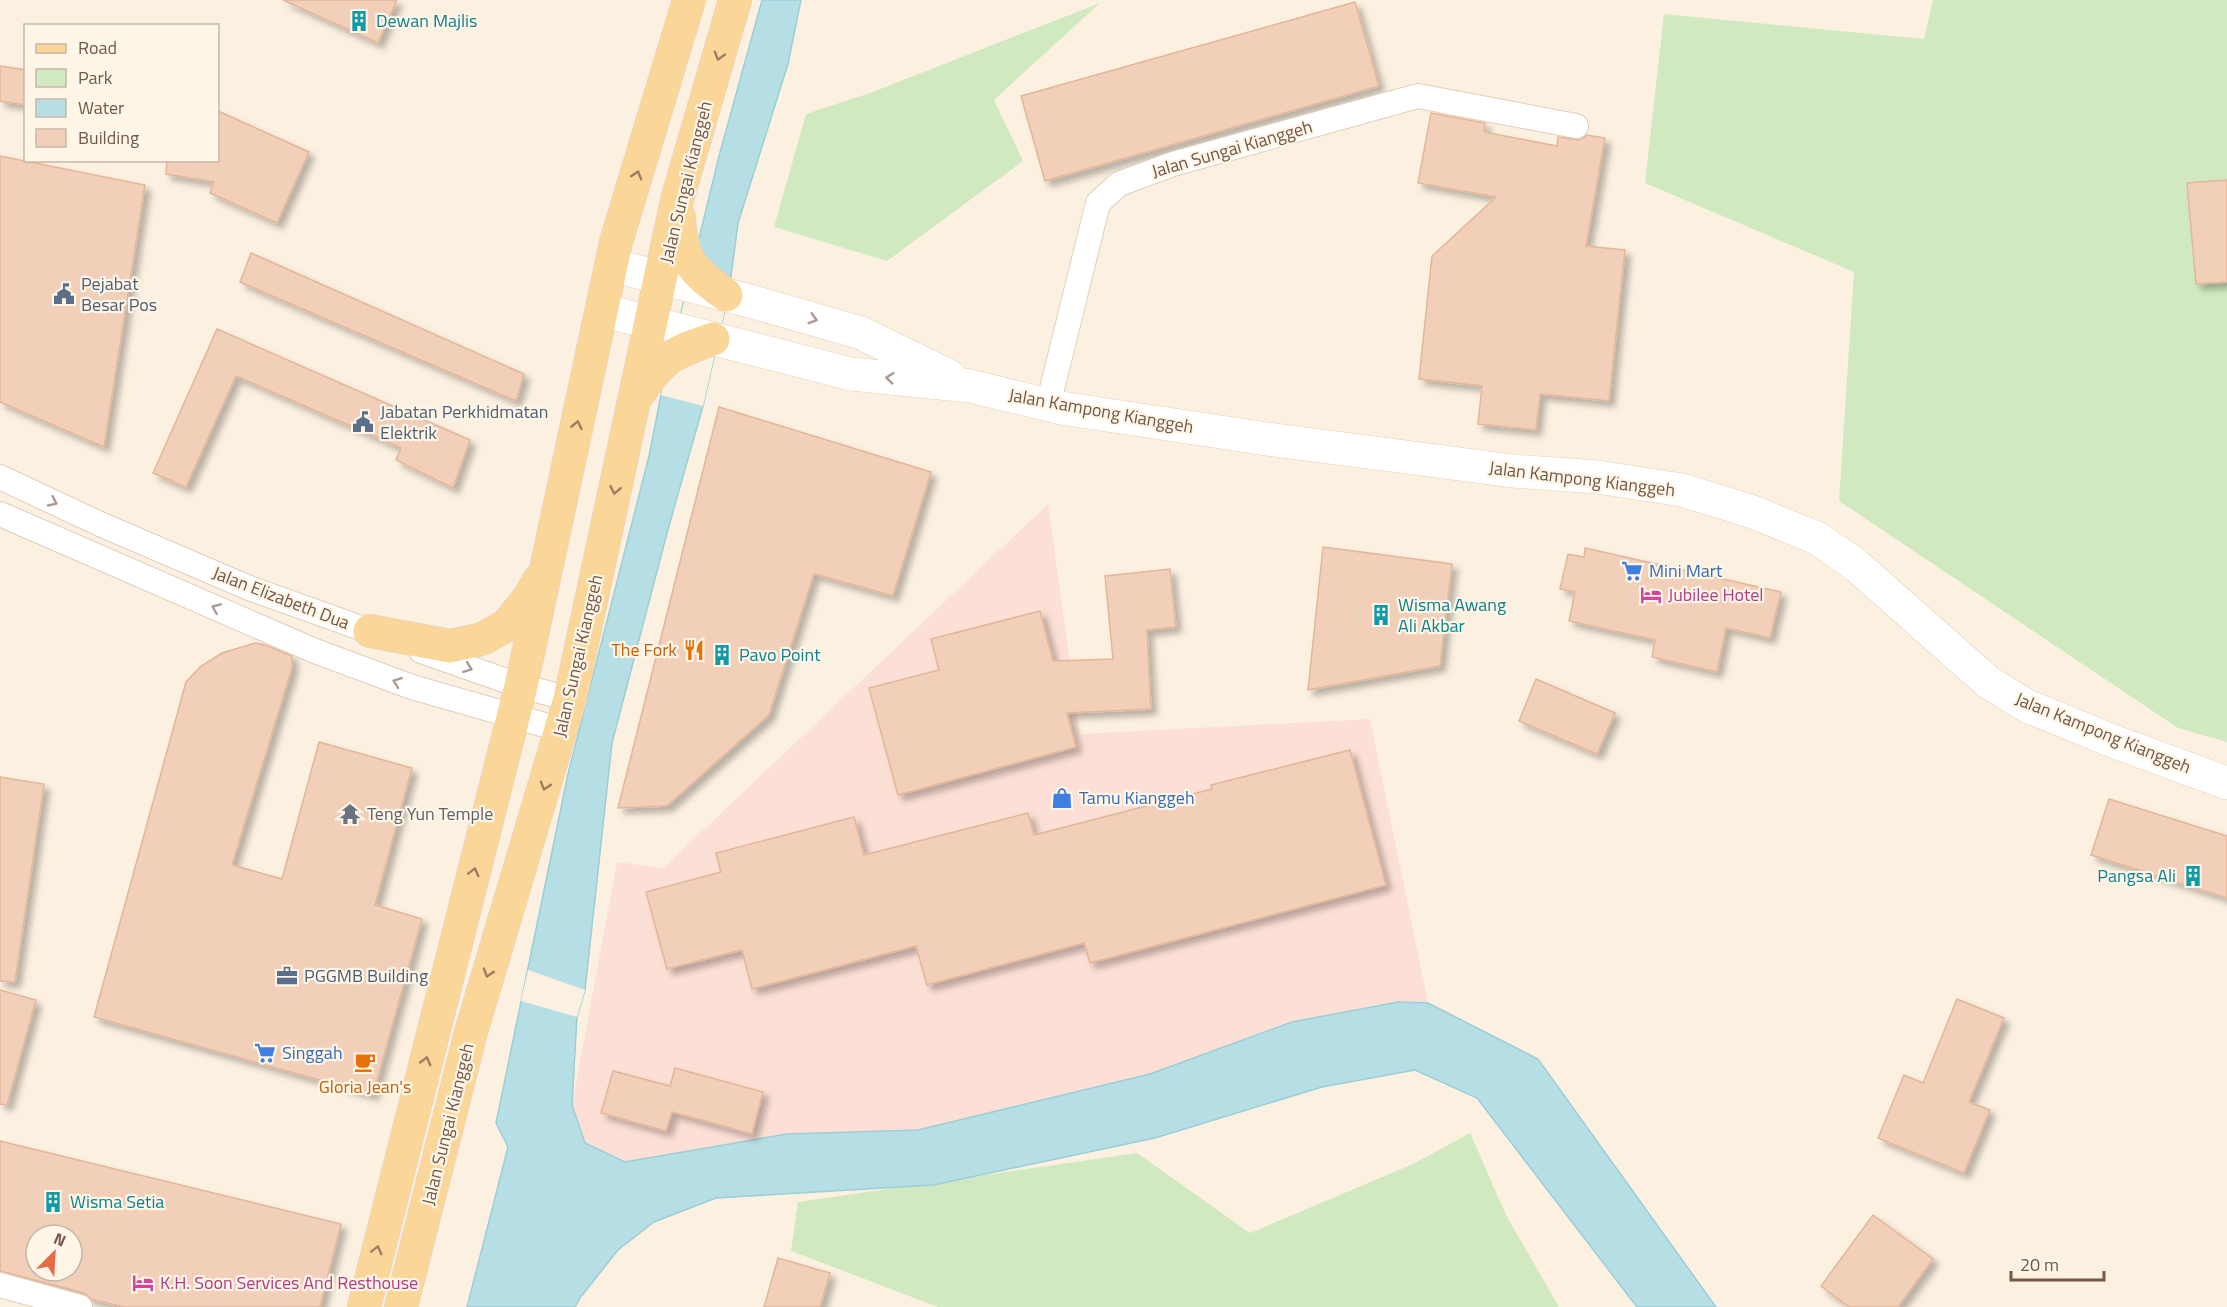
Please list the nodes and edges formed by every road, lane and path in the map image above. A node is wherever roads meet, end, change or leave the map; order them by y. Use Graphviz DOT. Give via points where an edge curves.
graph roads {
  1 [pos="689,0"];
  2 [pos="735,0"];
  3 [pos="1576,126"];
  4 [pos="612,265"];
  5 [pos="679,276"];
  6 [pos="601,310"];
  7 [pos="664,336"];
  8 [pos="970,386"];
  9 [pos="1048,405"];
  10 [pos="0,477"];
  11 [pos="0,514"];
  12 [pos="548,565"];
  13 [pos="370,631"];
  14 [pos="570,699"];
  15 [pos="517,701"];
  16 [pos="562,730"];
  17 [pos="2227,783"];
  18 [pos="0,1285"];
  19 [pos="80,1307"];
  20 [pos="364,1307"];
  21 [pos="401,1307"];
  4 -- 1 [label="main road, Jalan Sungai Kianggeh, one-way"];
  2 -- 5 [label="main road, Jalan Sungai Kianggeh, one-way" via="677,201"];
  3 -- 9 [label="street, Jalan Sungai Kianggeh" via="1418,96 1173,164 1119,184 1098,203"];
  4 -- 5 [label="main road"];
  4 -- 6 [label="main road, Jalan Sungai Kianggeh"];
  5 -- 7 [label="main road, Jalan Sungai Kianggeh"];
  5 -- 8 [label="main road, Jalan Kampong Kianggeh, one-way" via="706,280 741,299 861,333"];
  6 -- 7 [label="main road"];
  12 -- 6 [label="main road, Jalan Sungai Kianggeh, one-way"];
  8 -- 7 [label="main road, Jalan Kampong Kianggeh, one-way" via="851,374 729,343 686,348"];
  7 -- 14 [label="main road, Jalan Sungai Kianggeh, one-way" via="634,401"];
  8 -- 9 [label="main road, Jalan Kampong Kianggeh"];
  9 -- 17 [label="main road, Jalan Kampong Kianggeh" via="1267,440 1671,488 1754,512 1819,539 1857,566 1988,682 2027,706"];
  10 -- 13 [label="street, Jalan Elizabeth Dua, one-way" via="249,588"];
  15 -- 11 [label="street, Jalan Elizabeth Dua, one-way" via="412,687 315,651"];
  12 -- 13 [label="main road" via="507,625 482,639 450,646"];
  12 -- 15 [label="main road, Jalan Sungai Kianggeh"];
  13 -- 15 [label="street, Jalan Elizabeth Dua, one-way"];
  14 -- 15 [label="street, Jalan Elizabeth Dua"];
  14 -- 16 [label="main road, Jalan Sungai Kianggeh"];
  15 -- 16 [label="street, Jalan Elizabeth Dua"];
  20 -- 15 [label="main road, Jalan Sungai Kianggeh, one-way"];
  16 -- 21 [label="main road, Jalan Sungai Kianggeh, one-way" via="471,1032"];
  18 -- 19 [label="street"];
}
